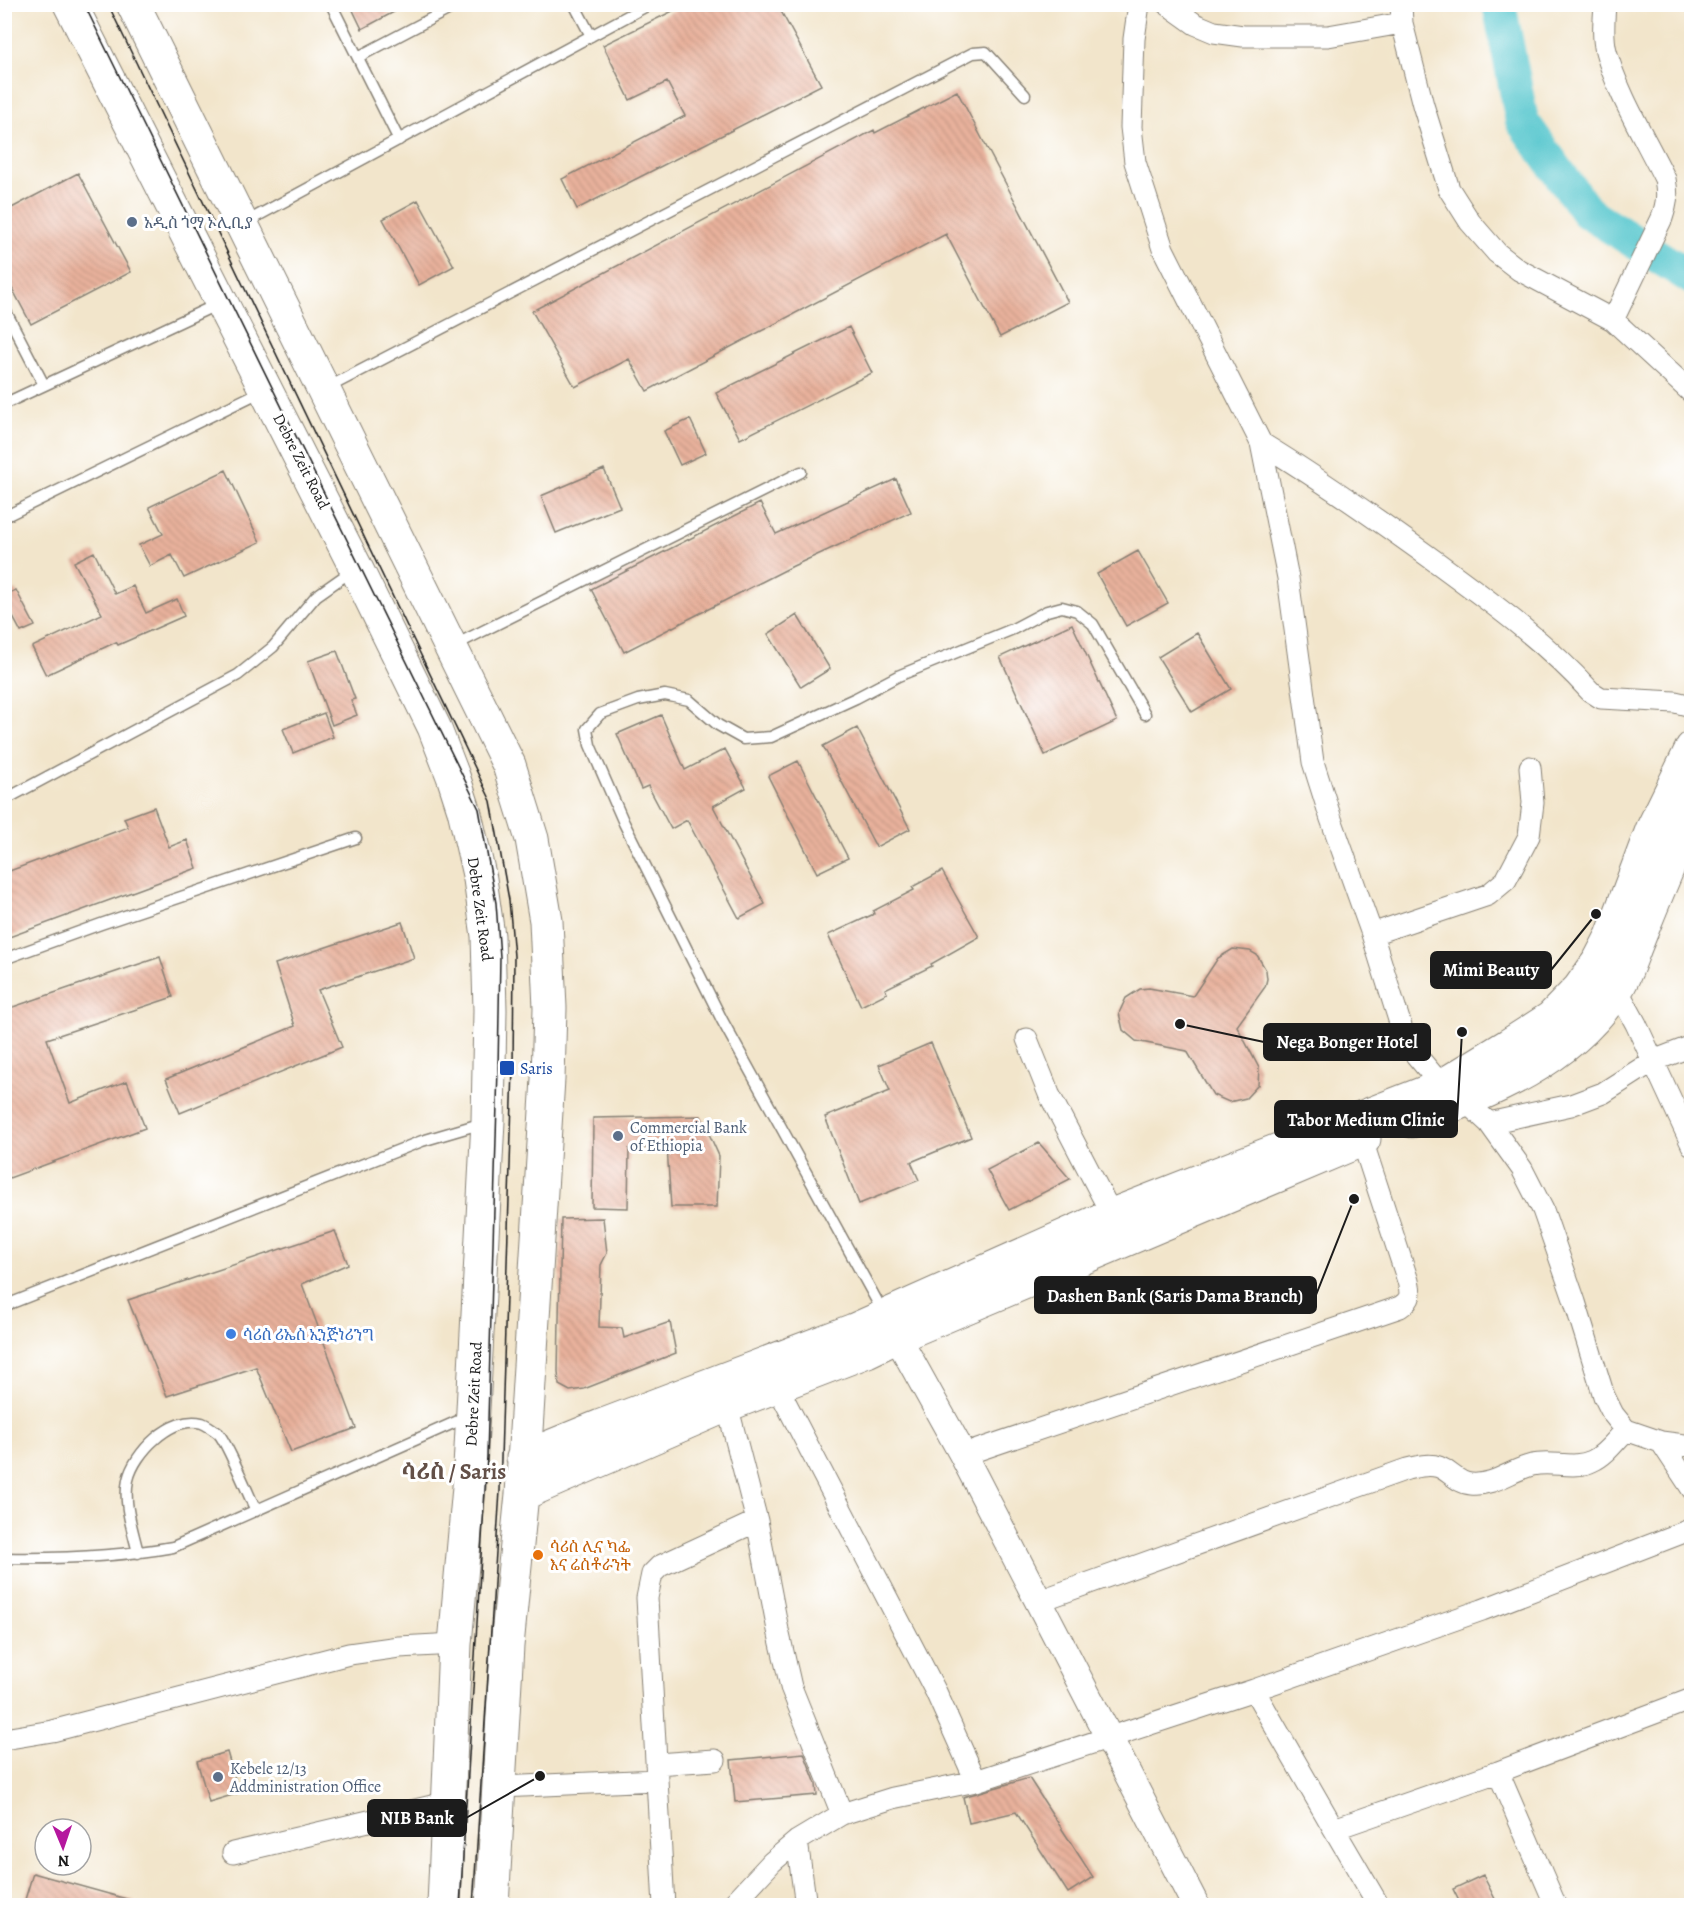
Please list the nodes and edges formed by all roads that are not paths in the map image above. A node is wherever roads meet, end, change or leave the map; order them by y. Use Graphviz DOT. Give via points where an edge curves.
graph roads {
  1 [pos="70,4"];
  2 [pos="133,4"];
  3 [pos="332,4"];
  4 [pos="459,4"];
  5 [pos="574,4"];
  6 [pos="650,4"];
  7 [pos="1139,4"];
  8 [pos="1167,4"];
  9 [pos="1605,4"];
  10 [pos="1402,14"];
  11 [pos="591,36"];
  12 [pos="358,57"];
  13 [pos="1025,94"];
  14 [pos="399,140"];
  15 [pos="243,224"];
  16 [pos="221,303"];
  17 [pos="4,308"];
  18 [pos="1616,315"];
  19 [pos="44,385"];
  20 [pos="265,390"];
  21 [pos="324,390"];
  22 [pos="1692,393"];
  23 [pos="4,404"];
  24 [pos="1261,443"];
  25 [pos="801,472"];
  26 [pos="4,517"];
  27 [pos="356,568"];
  28 [pos="451,646"];
  29 [pos="1692,706"];
  30 [pos="1145,714"];
  31 [pos="1692,748"];
  32 [pos="1530,767"];
  33 [pos="4,800"];
  34 [pos="1692,814"];
  35 [pos="356,838"];
  36 [pos="1372,934"];
  37 [pos="4,959"];
  38 [pos="1617,989"];
  39 [pos="1027,1039"];
  40 [pos="1692,1047"];
  41 [pos="1653,1061"];
  42 [pos="1453,1093"];
  43 [pos="488,1121"];
  44 [pos="1489,1123"];
  45 [pos="1356,1131"];
  46 [pos="1692,1144"];
  47 [pos="1112,1215"];
  48 [pos="4,1306"];
  49 [pos="891,1326"];
  50 [pos="777,1386"];
  51 [pos="727,1405"];
  52 [pos="473,1415"];
  53 [pos="1626,1430"];
  54 [pos="1661,1442"];
  55 [pos="1692,1446"];
  56 [pos="963,1455"];
  57 [pos="523,1458"];
  58 [pos="1692,1489"];
  59 [pos="522,1494"];
  60 [pos="256,1511"];
  61 [pos="757,1521"];
  62 [pos="1692,1529"];
  63 [pos="138,1553"];
  64 [pos="4,1558"];
  65 [pos="1039,1601"];
  66 [pos="455,1644"];
  67 [pos="1254,1689"];
  68 [pos="1692,1699"];
  69 [pos="1108,1736"];
  70 [pos="4,1739"];
  71 [pos="715,1760"];
  72 [pos="656,1772"];
  73 [pos="1498,1772"];
  74 [pos="976,1781"];
  75 [pos="499,1787"];
  76 [pos="449,1802"];
  77 [pos="842,1814"];
  78 [pos="1334,1829"];
  79 [pos="797,1841"];
  80 [pos="233,1853"];
  81 [pos="444,1905"];
  82 [pos="492,1905"];
  83 [pos="664,1905"];
  84 [pos="731,1905"];
  85 [pos="806,1905"];
  86 [pos="1196,1905"];
  87 [pos="1379,1905"];
  88 [pos="1556,1905"];
  1 -- 16 [label="main road, Debre Zeit Road"];
  2 -- 15 [label="main road"];
  3 -- 12 [label="lane"];
  4 -- 12 [label="lane"];
  5 -- 11 [label="lane"];
  6 -- 11 [label="lane"];
  7 -- 24 [label="street" via="1131,127 1135,162 1163,249"];
  8 -- 10 [label="street" via="1195,24 1214,32 1243,36 1328,36"];
  9 -- 18 [label="street" via="1605,50 1665,179 1667,203"];
  10 -- 18 [label="street" via="1423,105 1449,189 1470,222 1497,253 1519,270"];
  11 -- 14 [label="lane"];
  12 -- 14 [label="lane"];
  13 -- 21 [label="lane" via="986,52 973,53"];
  14 -- 15 [label="lane"];
  15 -- 21 [label="main road"];
  16 -- 19 [label="lane"];
  16 -- 20 [label="main road, Debre Zeit Road"];
  17 -- 19 [label="lane"];
  18 -- 22 [label="street"];
  19 -- 23 [label="lane"];
  20 -- 26 [label="lane"];
  20 -- 27 [label="main road, Debre Zeit Road"];
  21 -- 28 [label="main road"];
  24 -- 29 [label="street" via="1479,593 1528,631 1601,698"];
  24 -- 36 [label="street" via="1288,578 1313,762"];
  25 -- 28 [label="lane"];
  27 -- 33 [label="lane" via="316,596 273,647 238,675"];
  27 -- 43 [label="main road, Debre Zeit Road" via="434,727 464,810 488,936"];
  28 -- 57 [label="main road" via="509,765 532,839 546,921 548,1079"];
  30 -- 49 [label="lane" via="1093,624 1077,611 1062,606 898,676 771,737 743,739 718,725 689,700 665,695 600,714 587,729 590,745 624,823 722,1020"];
  31 -- 42 [label="main road" via="1652,830 1599,961 1551,1018"];
  32 -- 36 [label="street" via="1533,803 1529,836 1506,880 1488,895"];
  34 -- 38 [label="main road"];
  35 -- 37 [label="lane"];
  36 -- 42 [label="street" via="1405,1039"];
  38 -- 41 [label="street"];
  38 -- 42 [label="main road" via="1566,1046 1532,1070"];
  39 -- 47 [label="street" via="1049,1094"];
  40 -- 41 [label="street"];
  41 -- 44 [label="street" via="1603,1093 1571,1105"];
  41 -- 46 [label="street"];
  42 -- 44 [label="street"];
  42 -- 45 [label="main road"];
  43 -- 48 [label="lane" via="422,1141"];
  43 -- 52 [label="main road, Debre Zeit Road"];
  44 -- 53 [label="street" via="1522,1169 1543,1210 1604,1396"];
  45 -- 47 [label="main road"];
  45 -- 49 [label="main road"];
  45 -- 56 [label="street" via="1408,1281 1408,1302"];
  47 -- 49 [label="main road"];
  49 -- 50 [label="main road" via="867,1352"];
  49 -- 56 [label="street"];
  49 -- 57 [label="main road" via="854,1330"];
  50 -- 51 [label="main road"];
  50 -- 74 [label="street" via="936,1692"];
  51 -- 59 [label="main road"];
  51 -- 61 [label="street"];
  52 -- 60 [label="lane"];
  52 -- 66 [label="main road, Debre Zeit Road"];
  53 -- 54 [label="street"];
  53 -- 65 [label="street" via="1592,1461 1533,1465 1485,1483 1469,1485 1440,1467 1407,1469"];
  54 -- 55 [label="street"];
  54 -- 58 [label="street"];
  56 -- 65 [label="street"];
  57 -- 59 [label="main road"];
  59 -- 75 [label="main road" via="507,1646"];
  60 -- 63 [label="lane" via="172,1547"];
  60 -- 63 [label="lane" via="220,1434 202,1423 183,1424 157,1436 136,1459 128,1480 127,1503"];
  61 -- 72 [label="street" via="660,1566 651,1574 647,1598"];
  61 -- 77 [label="street" via="791,1687"];
  62 -- 67 [label="street" via="1482,1610"];
  63 -- 64 [label="lane"];
  65 -- 69 [label="street"];
  66 -- 70 [label="street" via="349,1654 52,1731"];
  66 -- 76 [label="main road, Debre Zeit Road"];
  67 -- 69 [label="street"];
  67 -- 78 [label="street"];
  68 -- 73 [label="street"];
  69 -- 74 [label="street"];
  69 -- 86 [label="street"];
  71 -- 72 [label="street"];
  72 -- 75 [label="street"];
  72 -- 83 [label="street"];
  73 -- 78 [label="street"];
  73 -- 88 [label="street"];
  74 -- 77 [label="street" via="893,1798"];
  75 -- 82 [label="main road"];
  76 -- 80 [label="street"];
  76 -- 81 [label="main road, Debre Zeit Road"];
  77 -- 79 [label="street"];
  78 -- 87 [label="street"];
  79 -- 84 [label="street"];
  79 -- 85 [label="street"];
}
